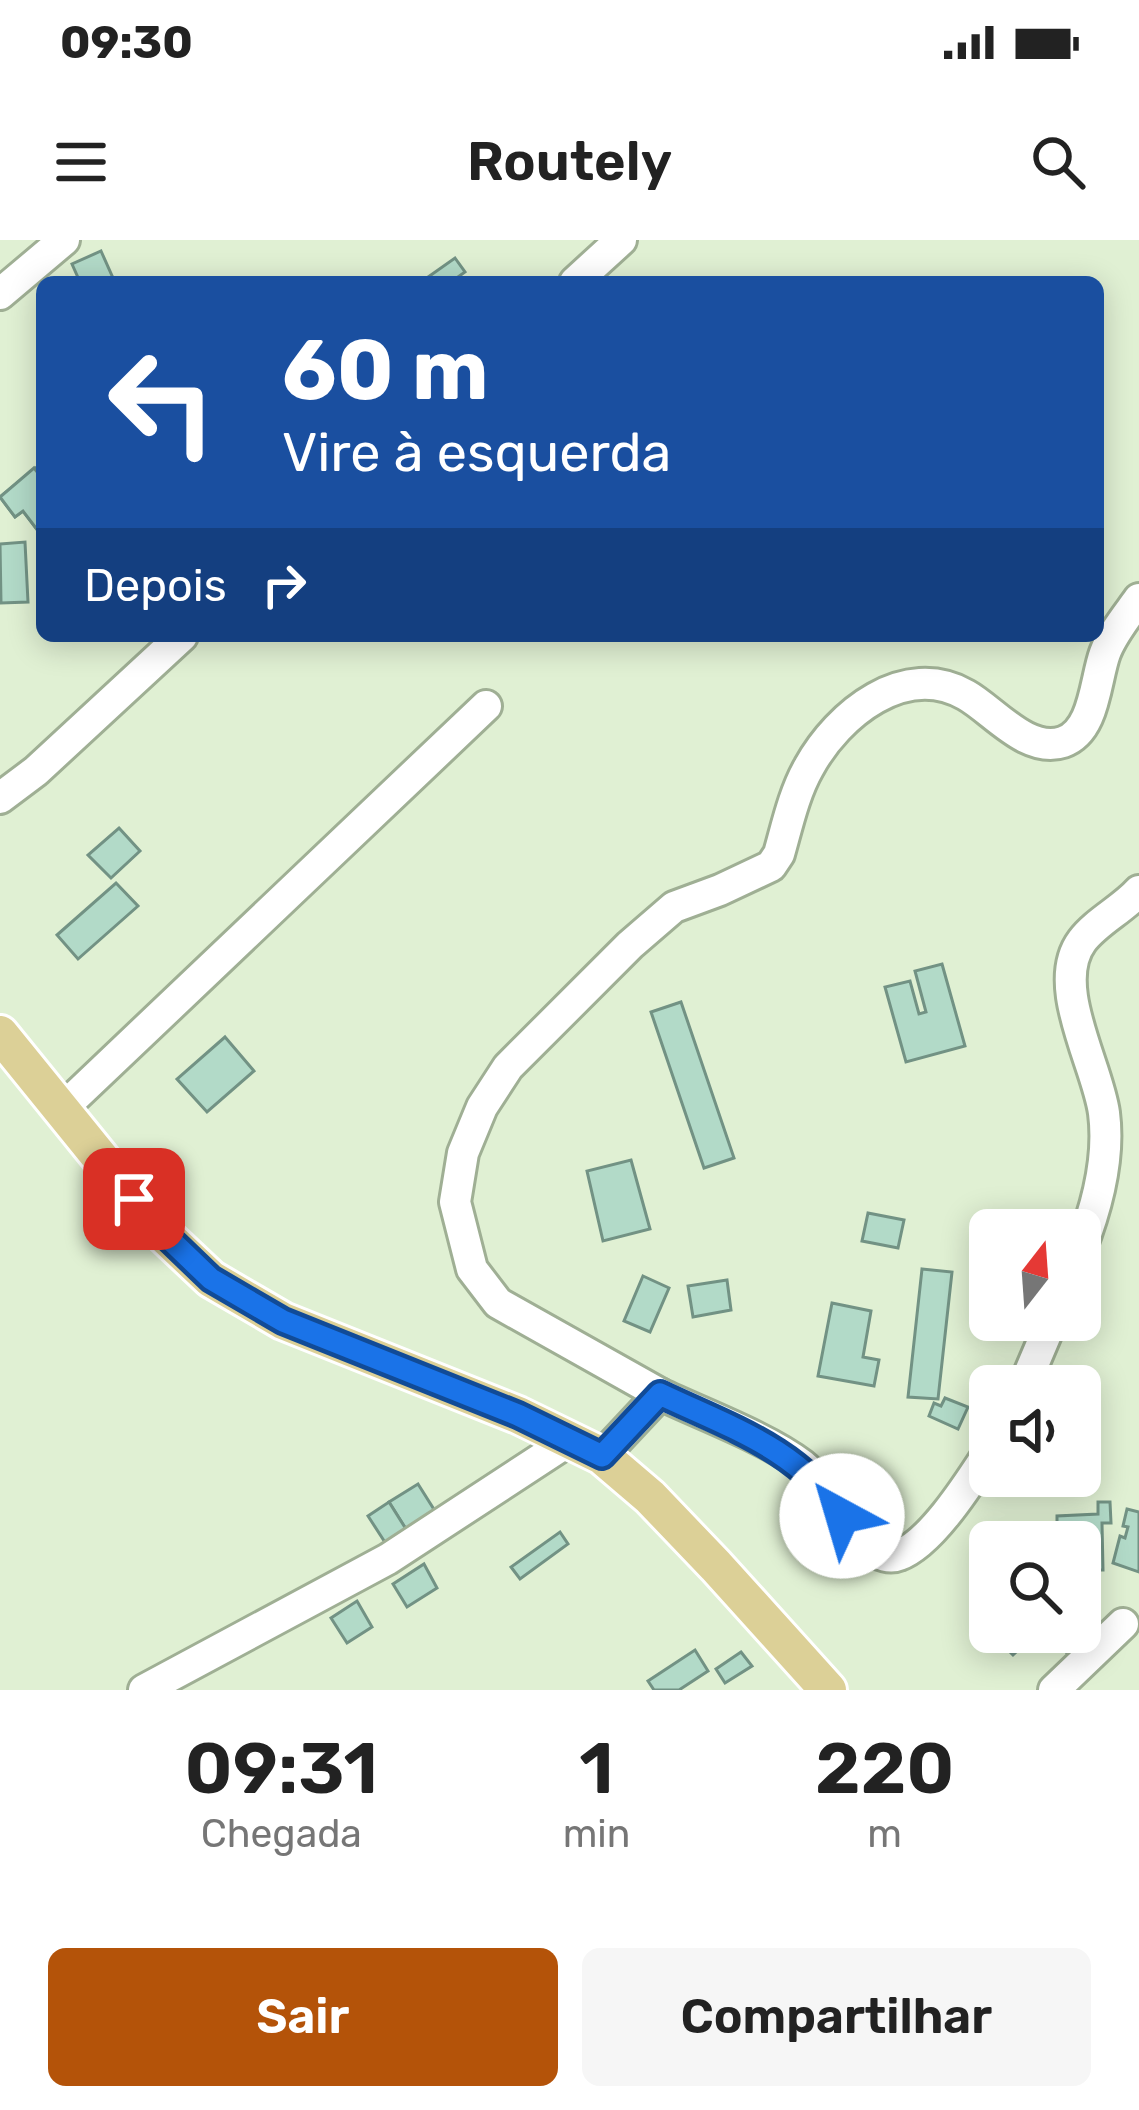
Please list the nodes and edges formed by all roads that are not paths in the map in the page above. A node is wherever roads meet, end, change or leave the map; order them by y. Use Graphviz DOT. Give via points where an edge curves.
graph roads {
  1 [pos="64,240"];
  2 [pos="621,240"];
  3 [pos="582,276"];
  4 [pos="0,294"];
  5 [pos="1139,599"];
  6 [pos="176,642"];
  7 [pos="486,706"];
  8 [pos="0,798"];
  9 [pos="1139,891"];
  10 [pos="0,1034"];
  11 [pos="62,1109"];
  12 [pos="1091,1209"];
  13 [pos="660,1394"];
  14 [pos="586,1448"];
  15 [pos="969,1483"];
  16 [pos="1123,1624"];
  17 [pos="144,1690"];
  18 [pos="828,1690"];
  19 [pos="1054,1690"];
  1 -- 4 [label="street"];
  2 -- 3 [label="street"];
  5 -- 13 [label="street" via="1106,652 1090,709 1063,742 1019,733 963,692 914,682 868,700 808,767 771,866 674,907 508,1067 482,1107 455,1202 472,1269 498,1303"];
  6 -- 8 [label="street"];
  7 -- 11 [label="street"];
  9 -- 12 [label="street" via="1082,941 1075,960 1071,1001 1104,1111 1105,1160"];
  10 -- 11 [label="main road"];
  11 -- 14 [label="main road" via="158,1228 211,1279 283,1321"];
  13 -- 14 [label="street"];
  13 -- 15 [label="street" via="801,1465 856,1538 878,1554 892,1557 928,1532"];
  14 -- 17 [label="street"];
  14 -- 18 [label="main road" via="650,1497"];
  16 -- 19 [label="street"];
}
